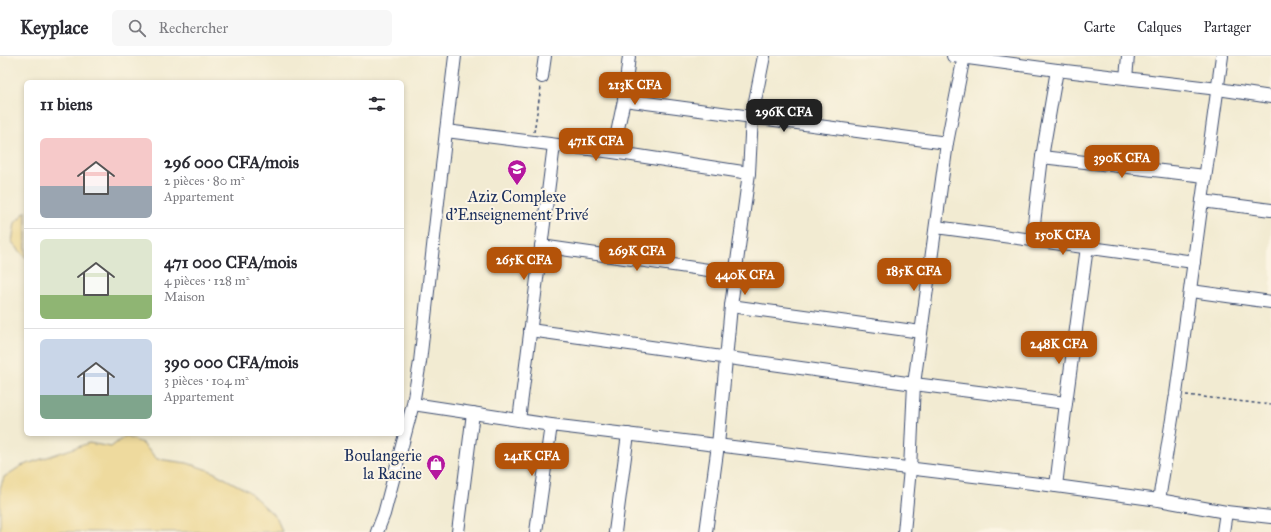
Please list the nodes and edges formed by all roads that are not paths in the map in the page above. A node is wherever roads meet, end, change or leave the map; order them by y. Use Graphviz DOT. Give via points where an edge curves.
graph roads {
  1 [pos="456,56"];
  2 [pos="545,56"];
  3 [pos="629,56"];
  4 [pos="764,56"];
  5 [pos="960,56"];
  6 [pos="1128,56"];
  7 [pos="1222,56"];
  8 [pos="1057,70"];
  9 [pos="542,77"];
  10 [pos="1126,78"];
  11 [pos="1218,89"];
  12 [pos="1271,97"];
  13 [pos="624,100"];
  14 [pos="752,116"];
  15 [pos="446,131"];
  16 [pos="947,143"];
  17 [pos="554,145"];
  18 [pos="613,152"];
  19 [pos="1042,158"];
  20 [pos="750,173"];
  21 [pos="1205,176"];
  22 [pos="1202,201"];
  23 [pos="1271,210"];
  24 [pos="936,227"];
  25 [pos="1032,240"];
  26 [pos="541,246"];
  27 [pos="1087,247"];
  28 [pos="1194,262"];
  29 [pos="736,274"];
  30 [pos="1191,291"];
  31 [pos="1271,302"];
  32 [pos="731,306"];
  33 [pos="530,330"];
  34 [pos="921,332"];
  35 [pos="726,358"];
  36 [pos="914,384"];
  37 [pos="1066,403"];
  38 [pos="413,404"];
  39 [pos="473,413"];
  40 [pos="519,420"];
  41 [pos="551,425"];
  42 [pos="628,434"];
  43 [pos="718,445"];
  44 [pos="910,468"];
  45 [pos="1056,486"];
  46 [pos="1159,500"];
  47 [pos="1226,512"];
  48 [pos="1271,515"];
  49 [pos="377,532"];
  50 [pos="458,532"];
  51 [pos="536,532"];
  52 [pos="616,532"];
  53 [pos="706,532"];
  54 [pos="904,532"];
  55 [pos="1223,532"];
  1 -- 15 [label="street"];
  2 -- 9 [label="street"];
  3 -- 13 [label="street"];
  4 -- 14 [label="street"];
  5 -- 8 [label="street"];
  5 -- 16 [label="street"];
  6 -- 10 [label="street"];
  7 -- 11 [label="street"];
  8 -- 10 [label="street"];
  8 -- 19 [label="street"];
  10 -- 11 [label="street"];
  11 -- 12 [label="street"];
  11 -- 21 [label="street"];
  13 -- 14 [label="street"];
  13 -- 18 [label="street"];
  14 -- 16 [label="street"];
  14 -- 20 [label="street"];
  15 -- 17 [label="street"];
  15 -- 38 [label="street" via="425,322"];
  16 -- 24 [label="street"];
  17 -- 18 [label="street"];
  17 -- 26 [label="street"];
  18 -- 20 [label="street"];
  19 -- 21 [label="street"];
  19 -- 25 [label="street"];
  20 -- 29 [label="street"];
  21 -- 22 [label="street"];
  22 -- 23 [label="street"];
  22 -- 28 [label="street"];
  24 -- 25 [label="street"];
  24 -- 34 [label="street"];
  25 -- 27 [label="street"];
  26 -- 29 [label="street"];
  26 -- 33 [label="street"];
  27 -- 28 [label="street"];
  27 -- 37 [label="street"];
  28 -- 30 [label="street"];
  29 -- 32 [label="street"];
  30 -- 31 [label="street"];
  30 -- 46 [label="street"];
  32 -- 34 [label="street"];
  32 -- 35 [label="street"];
  33 -- 35 [label="street"];
  33 -- 40 [label="street"];
  34 -- 36 [label="street"];
  35 -- 36 [label="street"];
  35 -- 43 [label="street"];
  36 -- 37 [label="street"];
  36 -- 44 [label="street"];
  37 -- 45 [label="street"];
  38 -- 39 [label="street"];
  38 -- 49 [label="street"];
  39 -- 40 [label="street"];
  39 -- 50 [label="street"];
  40 -- 41 [label="street"];
  41 -- 42 [label="street"];
  41 -- 51 [label="street"];
  42 -- 43 [label="street"];
  42 -- 52 [label="street"];
  43 -- 44 [label="street"];
  43 -- 53 [label="street"];
  44 -- 45 [label="street"];
  44 -- 54 [label="street"];
  45 -- 46 [label="street"];
  46 -- 47 [label="street"];
  47 -- 48 [label="street"];
  47 -- 55 [label="street"];
}
